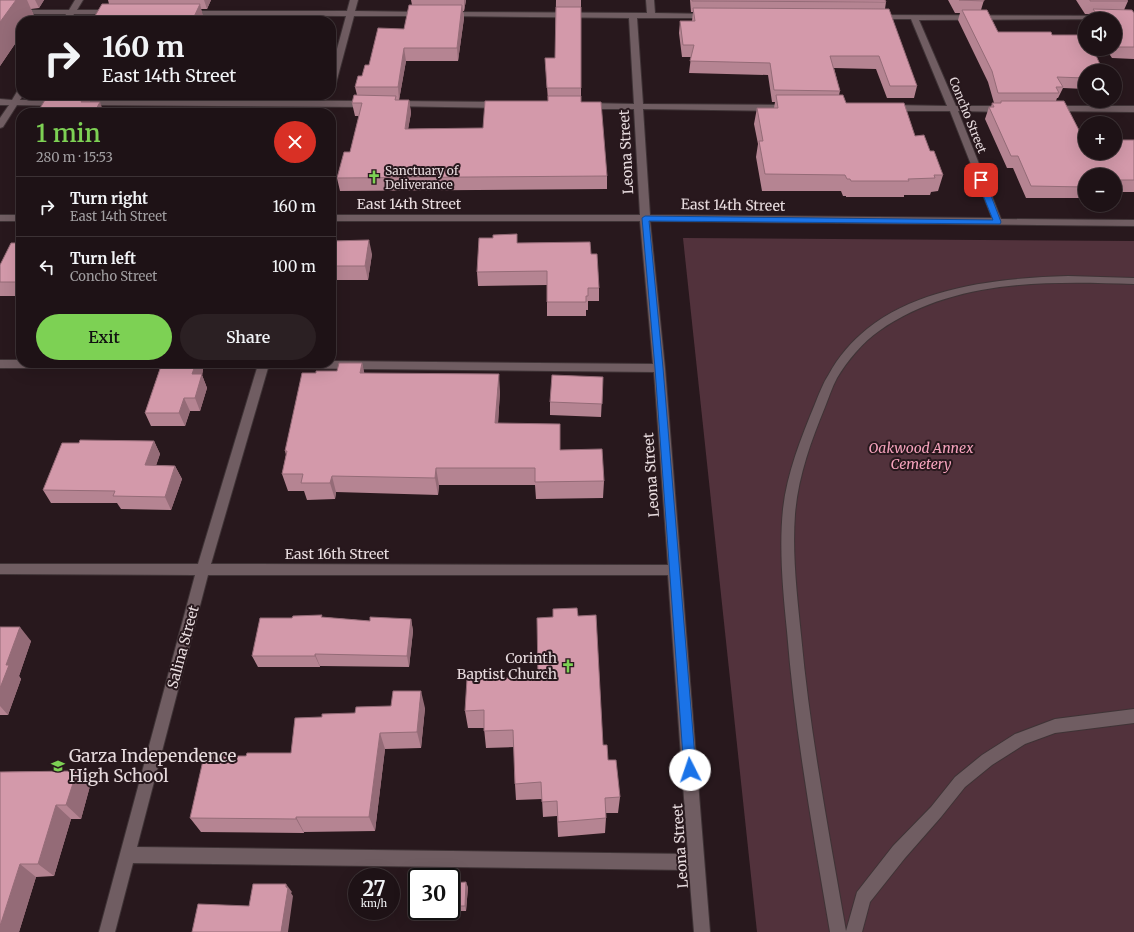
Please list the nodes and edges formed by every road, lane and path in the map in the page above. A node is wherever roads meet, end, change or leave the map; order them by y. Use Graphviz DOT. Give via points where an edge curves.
graph roads {
  1 [pos="79,0"];
  2 [pos="354,0"];
  3 [pos="650,0"];
  4 [pos="0,12"];
  5 [pos="72,12"];
  6 [pos="122,12"];
  7 [pos="177,13"];
  8 [pos="350,13"];
  9 [pos="633,15"];
  10 [pos="651,15"];
  11 [pos="69,16"];
  12 [pos="720,16"];
  13 [pos="868,17"];
  14 [pos="914,17"];
  15 [pos="1134,18"];
  16 [pos="336,68"];
  17 [pos="264,100"];
  18 [pos="336,100"];
  19 [pos="0,102"];
  20 [pos="15,102"];
  21 [pos="510,105"];
  22 [pos="573,106"];
  23 [pos="639,106"];
  24 [pos="801,108"];
  25 [pos="881,108"];
  26 [pos="953,109"];
  27 [pos="1016,109"];
  28 [pos="1040,109"];
  29 [pos="1134,109"];
  30 [pos="0,125"];
  31 [pos="0,218"];
  32 [pos="16,218"];
  33 [pos="336,218"];
  34 [pos="645,218"];
  35 [pos="998,222"];
  36 [pos="1134,223"];
  37 [pos="1134,281"];
  38 [pos="0,364"];
  39 [pos="16,364"];
  40 [pos="336,364"];
  41 [pos="263,368"];
  42 [pos="659,368"];
  43 [pos="0,569"];
  44 [pos="203,570"];
  45 [pos="675,570"];
  46 [pos="1134,716"];
  47 [pos="128,855"];
  48 [pos="697,862"];
  49 [pos="107,932"];
  50 [pos="702,932"];
  51 [pos="838,932"];
  52 [pos="854,932"];
  1 -- 5 [label="street"];
  2 -- 8 [label="street"];
  3 -- 10 [label="street"];
  4 -- 5 [label="street"];
  5 -- 6 [label="street"];
  5 -- 11 [label="street"];
  7 -- 8 [label="street"];
  8 -- 9 [label="street"];
  8 -- 16 [label="street"];
  9 -- 10 [label="street"];
  9 -- 23 [label="street, Leona Street"];
  10 -- 12 [label="street"];
  13 -- 14 [label="street"];
  14 -- 15 [label="street"];
  14 -- 26 [label="street, Concho Street"];
  17 -- 20 [label="street"];
  18 -- 21 [label="street" via="379,104"];
  19 -- 20 [label="street"];
  20 -- 30 [label="street"];
  22 -- 23 [label="street"];
  23 -- 24 [label="street"];
  23 -- 34 [label="street, Leona Street"];
  25 -- 26 [label="street"];
  26 -- 27 [label="street"];
  26 -- 35 [label="street, Concho Street"];
  28 -- 29 [label="street"];
  31 -- 32 [label="street"];
  33 -- 34 [label="street, East 14th Street"];
  34 -- 35 [label="street, East 14th Street"];
  34 -- 42 [label="street, Leona Street"];
  35 -- 36 [label="street, East 14th Street"];
  37 -- 51 [label="street" via="1044,280 969,288 906,310 874,329 833,375 802,450 791,499 789,537 794,644 805,734"];
  38 -- 39 [label="street"];
  40 -- 42 [label="street"];
  41 -- 44 [label="street, Salina Street"];
  42 -- 45 [label="street, Leona Street"];
  43 -- 44 [label="street, East 16th Street"];
  44 -- 45 [label="street, East 16th Street"];
  44 -- 47 [label="street, Salina Street"];
  45 -- 48 [label="street, Leona Street"];
  46 -- 52 [label="street" via="1055,726 1020,739 987,760 960,782 863,898"];
  47 -- 48 [label="street"];
  47 -- 49 [label="street, Salina Street"];
  48 -- 50 [label="street, Leona Street"];
}
